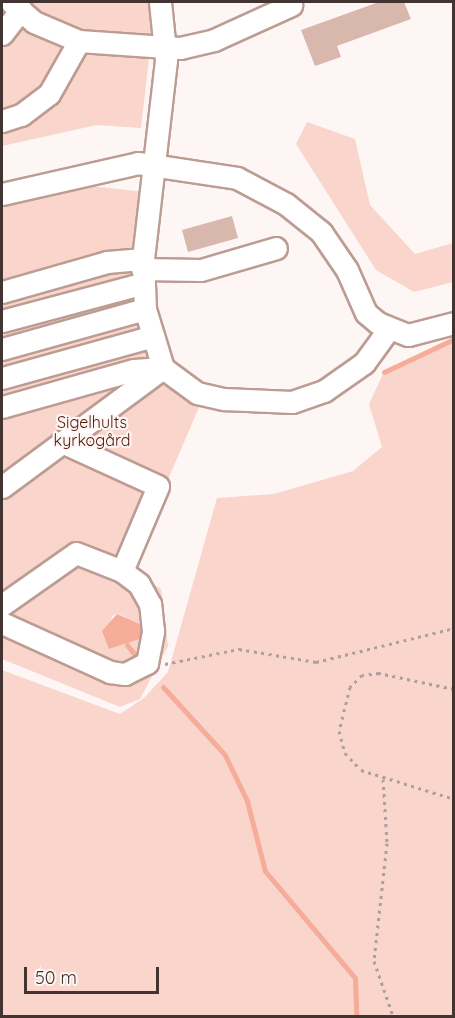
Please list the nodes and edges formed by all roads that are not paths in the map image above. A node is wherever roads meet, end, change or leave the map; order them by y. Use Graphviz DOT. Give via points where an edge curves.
graph roads {
  1 [pos="160,2"];
  2 [pos="291,5"];
  3 [pos="16,6"];
  4 [pos="2,34"];
  5 [pos="79,41"];
  6 [pos="166,46"];
  7 [pos="2,121"];
  8 [pos="157,163"];
  9 [pos="2,194"];
  10 [pos="276,248"];
  11 [pos="142,271"];
  12 [pos="2,292"];
  13 [pos="145,309"];
  14 [pos="2,321"];
  15 [pos="453,324"];
  16 [pos="388,330"];
  17 [pos="153,336"];
  18 [pos="2,349"];
  19 [pos="163,368"];
  20 [pos="2,378"];
  21 [pos="2,407"];
  22 [pos="62,442"];
  23 [pos="2,487"];
  24 [pos="122,571"];
  25 [pos="2,605"];
  26 [pos="2,623"];
  1 -- 6 [label="street"];
  2 -- 6 [label="street" via="214,40"];
  3 -- 4 [label="street"];
  3 -- 5 [label="street"];
  5 -- 6 [label="street"];
  5 -- 7 [label="street" via="49,94 21,115"];
  6 -- 8 [label="street"];
  8 -- 9 [label="street" via="102,167"];
  8 -- 11 [label="street"];
  8 -- 16 [label="street" via="237,178 301,215 333,246 366,313"];
  10 -- 11 [label="street" via="201,270"];
  11 -- 12 [label="street" via="107,262"];
  11 -- 13 [label="street"];
  11 -- 14 [label="street"];
  13 -- 17 [label="street"];
  13 -- 18 [label="street"];
  15 -- 16 [label="street" via="422,334"];
  16 -- 19 [label="street" via="364,363 335,386 292,402 197,393"];
  17 -- 19 [label="street"];
  17 -- 20 [label="street"];
  19 -- 21 [label="street" via="134,370"];
  19 -- 22 [label="street"];
  22 -- 23 [label="street"];
  22 -- 24 [label="street" via="158,486"];
  24 -- 25 [label="street" via="76,553"];
  24 -- 26 [label="street" via="139,584 150,604 153,631 147,663 125,674 110,672"];
}
